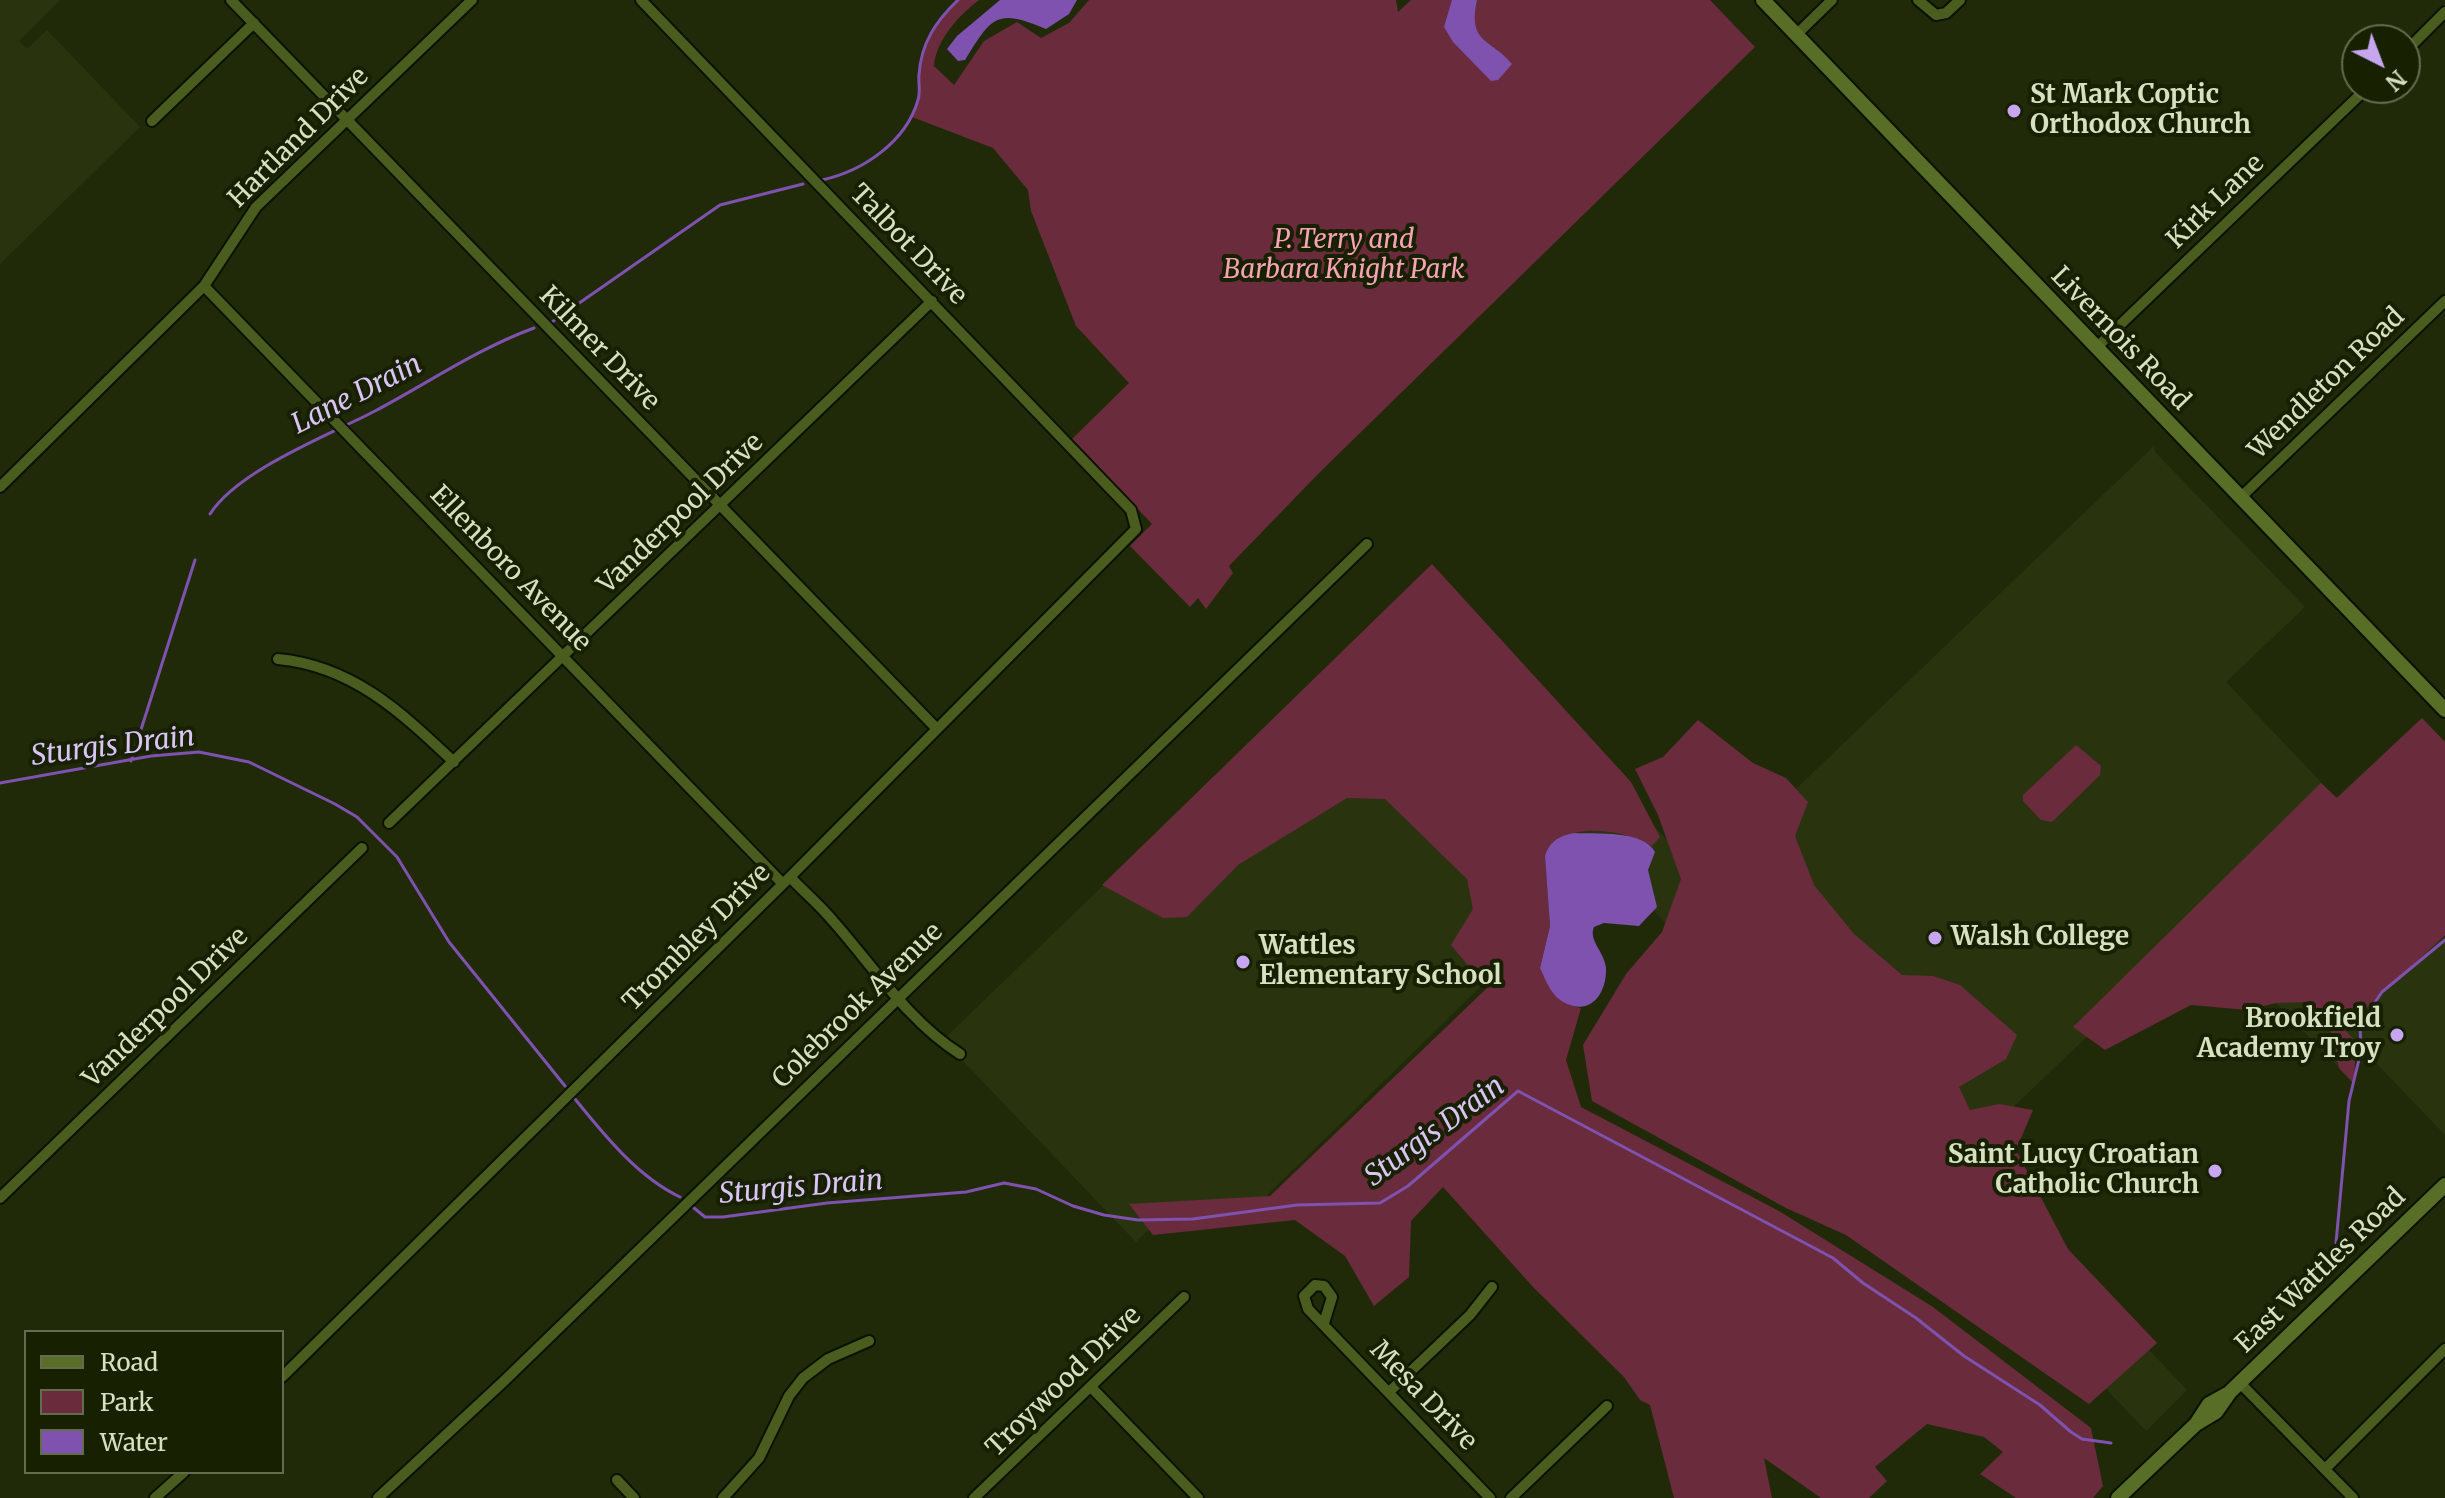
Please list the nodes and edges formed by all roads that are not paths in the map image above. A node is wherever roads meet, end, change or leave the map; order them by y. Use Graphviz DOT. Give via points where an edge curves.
graph roads {
  1 [pos="231,0"];
  2 [pos="472,0"];
  3 [pos="641,0"];
  4 [pos="1763,0"];
  5 [pos="1832,0"];
  6 [pos="1918,0"];
  7 [pos="1960,0"];
  8 [pos="2445,12"];
  9 [pos="254,23"];
  10 [pos="1796,35"];
  11 [pos="2421,36"];
  12 [pos="2350,104"];
  13 [pos="152,121"];
  14 [pos="347,121"];
  15 [pos="204,286"];
  16 [pos="932,301"];
  17 [pos="2445,301"];
  18 [pos="2096,348"];
  19 [pos="0,487"];
  20 [pos="2240,498"];
  21 [pos="722,507"];
  22 [pos="1137,525"];
  23 [pos="1367,544"];
  24 [pos="563,657"];
  25 [pos="278,659"];
  26 [pos="2445,710"];
  27 [pos="937,729"];
  28 [pos="454,762"];
  29 [pos="389,823"];
  30 [pos="362,848"];
  31 [pos="786,880"];
  32 [pos="898,998"];
  33 [pos="960,1054"];
  34 [pos="2445,1185"];
  35 [pos="0,1198"];
  36 [pos="1492,1287"];
  37 [pos="1184,1297"];
  38 [pos="1324,1323"];
  39 [pos="869,1341"];
  40 [pos="2445,1349"];
  41 [pos="284,1375"];
  42 [pos="1091,1387"];
  43 [pos="2235,1387"];
  44 [pos="1389,1392"];
  45 [pos="1607,1406"];
  46 [pos="2325,1469"];
  47 [pos="182,1474"];
  48 [pos="617,1480"];
  49 [pos="155,1498"];
  50 [pos="378,1498"];
  51 [pos="634,1498"];
  52 [pos="723,1498"];
  53 [pos="974,1498"];
  54 [pos="1198,1498"];
  55 [pos="1490,1498"];
  56 [pos="1511,1498"];
  57 [pos="2118,1498"];
  58 [pos="2353,1498"];
  1 -- 9 [label="street, Kilmer Drive"];
  2 -- 14 [label="street, Hartland Drive"];
  3 -- 16 [label="street, Talbot Drive"];
  4 -- 10 [label="main road, Livernois Road"];
  5 -- 10 [label="street"];
  6 -- 7 [label="street" via="1936,15"];
  8 -- 11 [label="street"];
  9 -- 13 [label="street"];
  9 -- 14 [label="street, Kilmer Drive"];
  10 -- 18 [label="main road, Livernois Road"];
  12 -- 18 [label="street, Kirk Lane"];
  14 -- 15 [label="street, Hartland Drive" via="244,220"];
  14 -- 21 [label="street, Kilmer Drive"];
  15 -- 19 [label="street, Hartland Drive"];
  15 -- 24 [label="street, Ellenboro Avenue"];
  16 -- 21 [label="street, Vanderpool Drive"];
  16 -- 22 [label="street, Talbot Drive" via="1131,510"];
  17 -- 20 [label="street, Wendleton Road"];
  18 -- 20 [label="main road, Livernois Road"];
  20 -- 26 [label="main road, Livernois Road"];
  21 -- 24 [label="street, Vanderpool Drive"];
  21 -- 27 [label="street, Kilmer Drive"];
  22 -- 27 [label="street, Trombley Drive" via="1130,538"];
  23 -- 32 [label="street, Colebrook Avenue"];
  24 -- 28 [label="street, Vanderpool Drive"];
  24 -- 31 [label="street, Ellenboro Avenue"];
  25 -- 28 [label="street" via="332,670 367,688"];
  27 -- 31 [label="street, Trombley Drive"];
  28 -- 29 [label="street, Vanderpool Drive"];
  30 -- 35 [label="street, Vanderpool Drive"];
  31 -- 32 [label="street, Ellenboro Avenue" via="833,920"];
  31 -- 41 [label="street, Trombley Drive"];
  32 -- 33 [label="street, Ellenboro Avenue"];
  32 -- 50 [label="street, Colebrook Avenue"];
  34 -- 43 [label="main road, East Wattles Road"];
  36 -- 44 [label="street"];
  37 -- 42 [label="street, Troywood Drive"];
  38 -- 44 [label="street, Mesa Drive"];
  39 -- 52 [label="street" via="828,1359 803,1378 759,1458"];
  40 -- 46 [label="street"];
  42 -- 53 [label="street, Troywood Drive"];
  42 -- 54 [label="street"];
  43 -- 46 [label="street"];
  43 -- 57 [label="main road, East Wattles Road" via="2209,1404 2196,1424"];
  44 -- 55 [label="street, Mesa Drive"];
  45 -- 56 [label="street"];
  46 -- 58 [label="street"];
  47 -- 49 [label="street"];
  48 -- 51 [label="street"];
}
